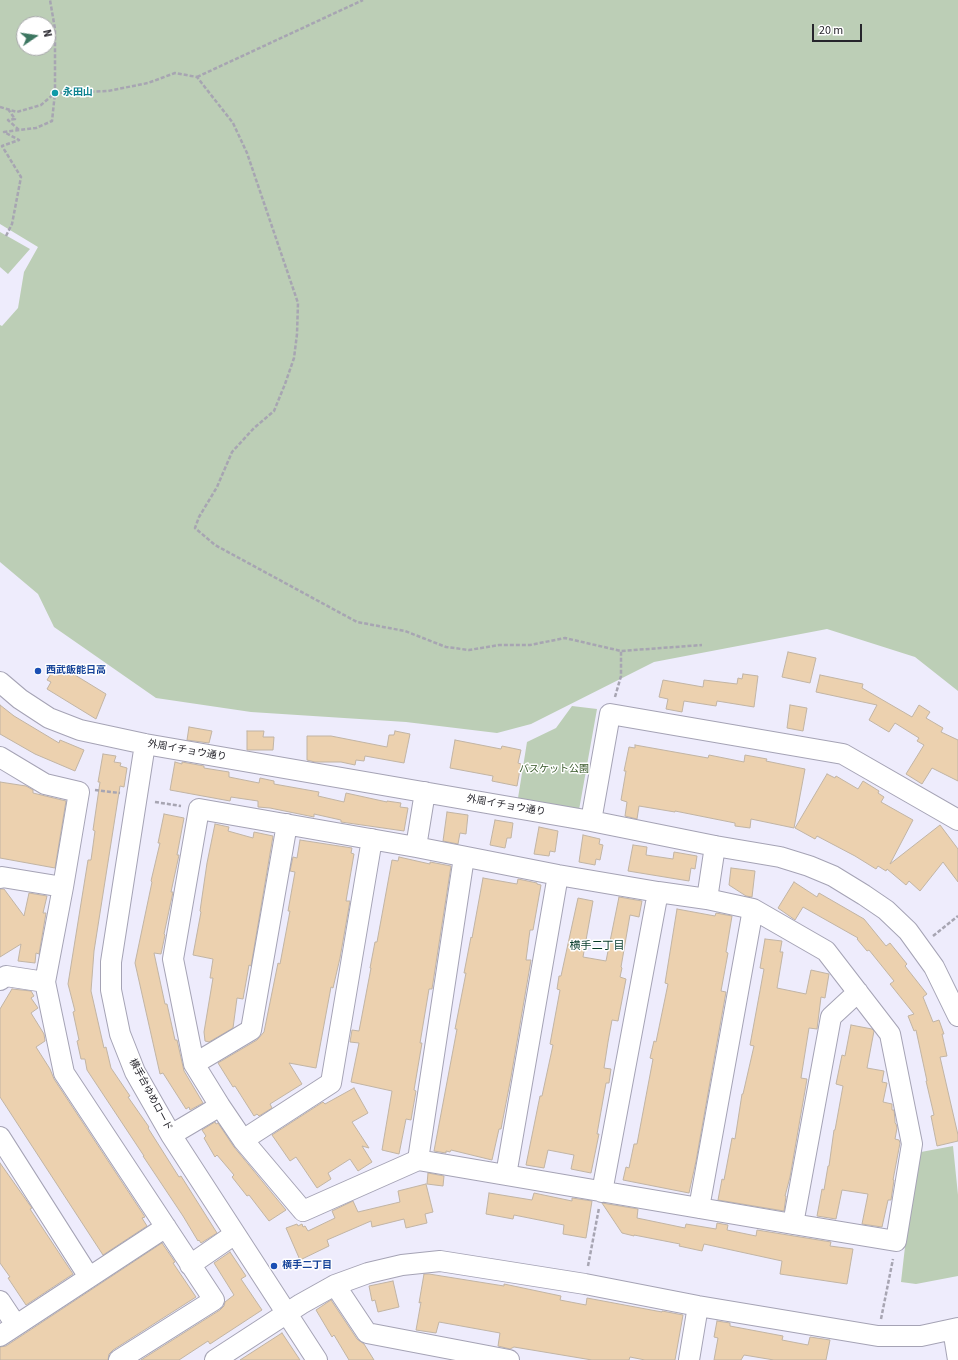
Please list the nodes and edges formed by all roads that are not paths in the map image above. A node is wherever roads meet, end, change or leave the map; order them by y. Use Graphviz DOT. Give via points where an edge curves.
graph roads {
  1 [pos="0,682"];
  2 [pos="145,744"];
  3 [pos="0,757"];
  4 [pos="425,792"];
  5 [pos="958,820"];
  6 [pos="591,821"];
  7 [pos="287,824"];
  8 [pos="372,839"];
  9 [pos="715,846"];
  10 [pos="416,848"];
  11 [pos="464,857"];
  12 [pos="558,875"];
  13 [pos="0,878"];
  14 [pos="63,887"];
  15 [pos="658,892"];
  16 [pos="707,899"];
  17 [pos="753,909"];
  18 [pos="0,980"];
  19 [pos="45,982"];
  20 [pos="858,992"];
  21 [pos="958,1016"];
  22 [pos="194,1064"];
  23 [pos="220,1106"];
  24 [pos="171,1136"];
  25 [pos="0,1137"];
  26 [pos="243,1140"];
  27 [pos="418,1160"];
  28 [pos="506,1175"];
  29 [pos="602,1192"];
  30 [pos="699,1208"];
  31 [pos="793,1224"];
  32 [pos="166,1227"];
  33 [pos="235,1234"];
  34 [pos="190,1265"];
  35 [pos="89,1277"];
  36 [pos="336,1285"];
  37 [pos="0,1301"];
  38 [pos="698,1306"];
  39 [pos="287,1314"];
  40 [pos="956,1329"];
  41 [pos="8,1331"];
  42 [pos="119,1360"];
  43 [pos="215,1360"];
  44 [pos="317,1360"];
  45 [pos="509,1360"];
  46 [pos="690,1360"];
  47 [pos="958,1360"];
  1 -- 2 [label="street, 外周イチョウ通り" via="49,718 80,730"];
  2 -- 4 [label="street, 外周イチョウ通り"];
  2 -- 24 [label="street, 横手台ゆめロード" via="111,962 112,990 120,1034 135,1072"];
  3 -- 14 [label="street" via="45,784 79,792"];
  4 -- 6 [label="street, 外周イチョウ通り"];
  4 -- 10 [label="street"];
  5 -- 6 [label="street" via="842,754 610,714"];
  6 -- 9 [label="street, 外周イチョウ通り"];
  7 -- 8 [label="street"];
  7 -- 22 [label="street" via="250,1030"];
  7 -- 22 [label="street" via="199,809 173,959"];
  8 -- 10 [label="street"];
  8 -- 26 [label="street" via="330,1083"];
  9 -- 16 [label="street"];
  9 -- 21 [label="street, 外周イチョウ通り" via="780,856 809,866 833,876 886,910 920,946 934,967"];
  10 -- 11 [label="street"];
  11 -- 12 [label="street"];
  11 -- 27 [label="street"];
  12 -- 15 [label="street"];
  12 -- 28 [label="street"];
  13 -- 14 [label="street"];
  14 -- 19 [label="street"];
  15 -- 16 [label="street"];
  15 -- 29 [label="street"];
  16 -- 17 [label="street"];
  17 -- 20 [label="street" via="826,951"];
  17 -- 30 [label="street"];
  18 -- 19 [label="street" via="6,976"];
  19 -- 32 [label="street" via="64,1073"];
  20 -- 31 [label="street" via="831,1017"];
  20 -- 31 [label="street" via="890,1034 912,1144 896,1241"];
  22 -- 23 [label="street"];
  23 -- 24 [label="street"];
  23 -- 26 [label="street"];
  24 -- 33 [label="street, 横手台ゆめロード"];
  25 -- 35 [label="street"];
  26 -- 27 [label="street" via="303,1211"];
  27 -- 28 [label="street"];
  28 -- 29 [label="street"];
  29 -- 30 [label="street"];
  30 -- 31 [label="street"];
  32 -- 34 [label="street"];
  32 -- 35 [label="street"];
  33 -- 34 [label="street"];
  33 -- 39 [label="street, 横手台ゆめロード"];
  34 -- 42 [label="street" via="214,1300"];
  35 -- 41 [label="street"];
  36 -- 38 [label="street" via="368,1272 440,1261 585,1284"];
  36 -- 39 [label="street"];
  36 -- 45 [label="street" via="367,1333"];
  37 -- 41 [label="street"];
  38 -- 40 [label="street" via="878,1336 921,1336"];
  38 -- 46 [label="street"];
  39 -- 43 [label="street"];
  39 -- 44 [label="street, 横手台ゆめロード"];
  40 -- 47 [label="street"];
}
